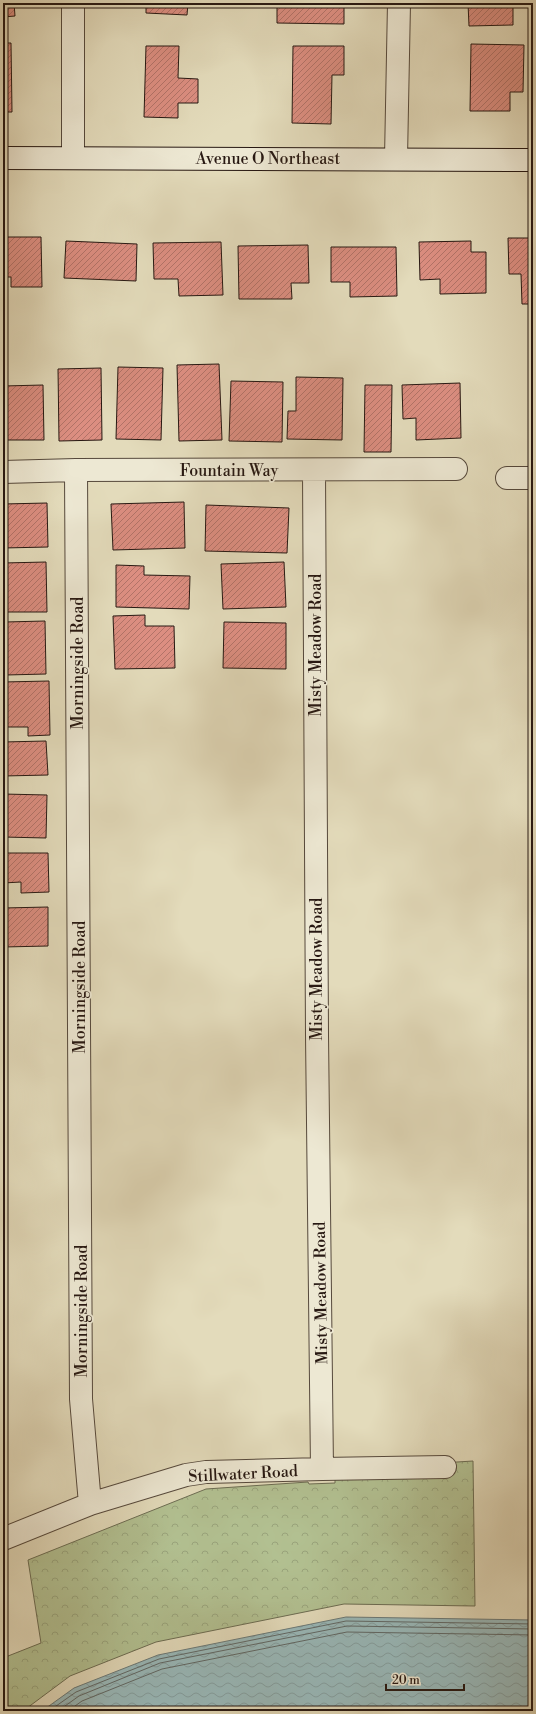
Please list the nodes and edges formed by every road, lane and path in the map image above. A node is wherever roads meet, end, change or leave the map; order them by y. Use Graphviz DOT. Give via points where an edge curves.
graph roads {
  1 [pos="73,3"];
  2 [pos="399,3"];
  3 [pos="73,157"];
  4 [pos="3,158"];
  5 [pos="396,158"];
  6 [pos="533,160"];
  7 [pos="456,469"];
  8 [pos="76,470"];
  9 [pos="314,470"];
  10 [pos="3,472"];
  11 [pos="507,478"];
  12 [pos="533,478"];
  13 [pos="445,1467"];
  14 [pos="322,1468"];
  15 [pos="90,1504"];
  16 [pos="3,1539"];
  1 -- 3 [label="street"];
  2 -- 5 [label="street"];
  3 -- 4 [label="street, Avenue O Northeast"];
  3 -- 5 [label="street, Avenue O Northeast"];
  5 -- 6 [label="street, Avenue O Northeast"];
  7 -- 9 [label="street, Fountain Way"];
  8 -- 9 [label="street, Fountain Way"];
  8 -- 10 [label="street, Fountain Way"];
  8 -- 15 [label="street, Morningside Road" via="81,1391"];
  9 -- 14 [label="street, Misty Meadow Road"];
  11 -- 12 [label="street"];
  13 -- 14 [label="street, Stillwater Road"];
  14 -- 15 [label="street, Stillwater Road" via="186,1475"];
  15 -- 16 [label="street, Stillwater Road"];
}
